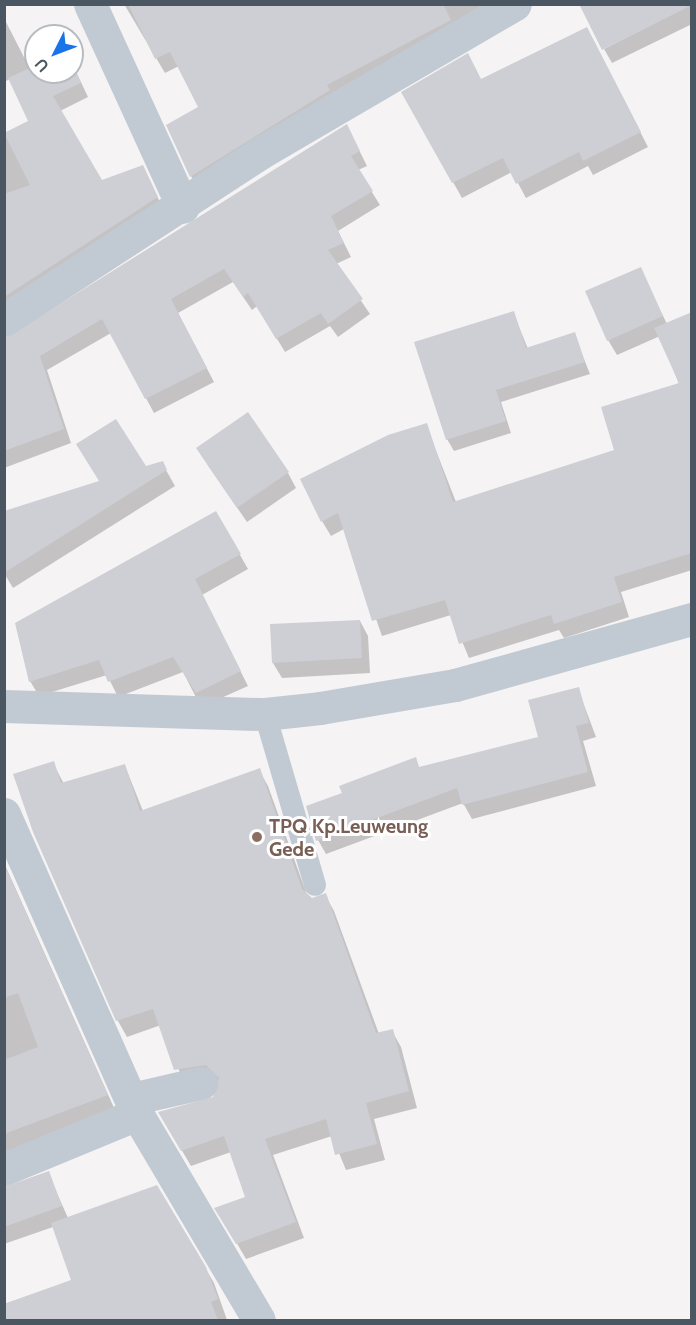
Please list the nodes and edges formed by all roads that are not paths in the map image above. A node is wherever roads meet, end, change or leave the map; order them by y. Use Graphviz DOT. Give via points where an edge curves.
graph roads {
  1 [pos="90,4"];
  2 [pos="515,4"];
  3 [pos="183,207"];
  4 [pos="4,320"];
  5 [pos="692,619"];
  6 [pos="4,706"];
  7 [pos="265,714"];
  8 [pos="6,822"];
  9 [pos="315,885"];
  10 [pos="201,1083"];
  11 [pos="134,1107"];
  12 [pos="4,1169"];
  13 [pos="259,1320"];
  1 -- 3 [label="street"];
  2 -- 3 [label="street" via="348,99"];
  3 -- 4 [label="street"];
  5 -- 7 [label="street" via="455,686"];
  6 -- 7 [label="street"];
  7 -- 9 [label="lane"];
  8 -- 11 [label="street"];
  10 -- 11 [label="street"];
  11 -- 12 [label="street"];
  11 -- 13 [label="street"];
}
